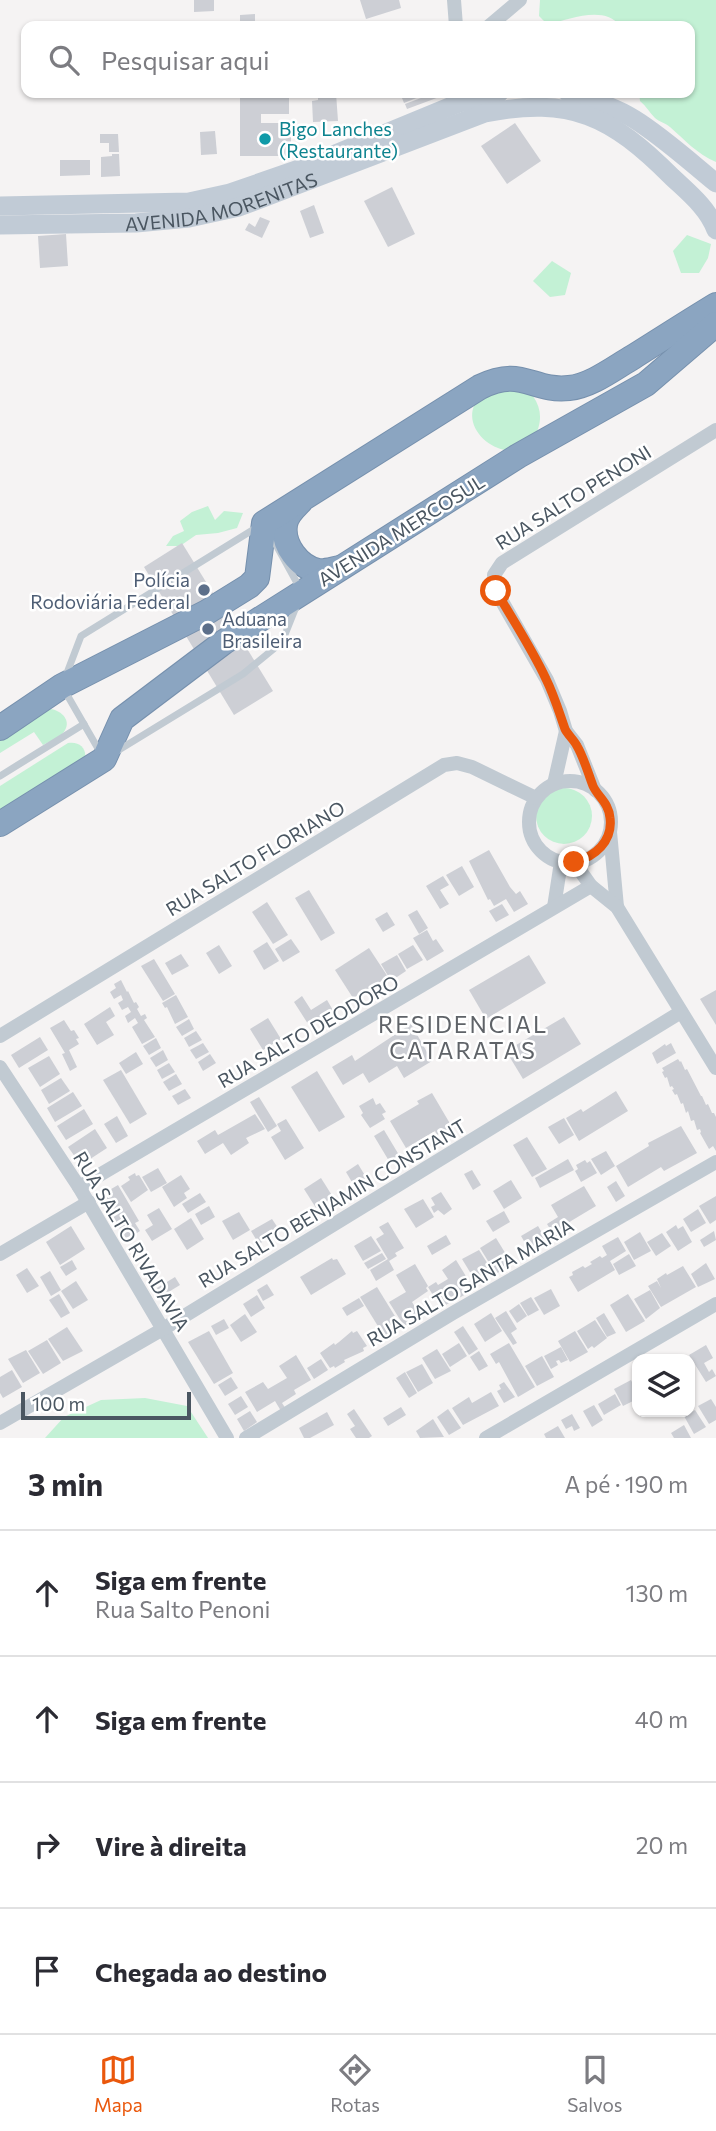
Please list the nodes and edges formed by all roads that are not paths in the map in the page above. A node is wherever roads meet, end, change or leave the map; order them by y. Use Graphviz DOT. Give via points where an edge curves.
graph roads {
  1 [pos="454,0"];
  2 [pos="520,0"];
  3 [pos="456,21"];
  4 [pos="495,21"];
  5 [pos="476,98"];
  6 [pos="585,98"];
  7 [pos="459,106"];
  8 [pos="300,177"];
  9 [pos="716,183"];
  10 [pos="0,206"];
  11 [pos="0,225"];
  12 [pos="716,230"];
  13 [pos="713,315"];
  14 [pos="716,430"];
  15 [pos="303,499"];
  16 [pos="264,523"];
  17 [pos="340,568"];
  18 [pos="302,592"];
  19 [pos="62,686"];
  20 [pos="84,724"];
  21 [pos="0,728"];
  22 [pos="566,731"];
  23 [pos="104,759"];
  24 [pos="0,776"];
  25 [pos="554,784"];
  26 [pos="595,790"];
  27 [pos="536,798"];
  28 [pos="0,824"];
  29 [pos="610,832"];
  30 [pos="568,862"];
  31 [pos="591,886"];
  32 [pos="554,907"];
  33 [pos="617,907"];
  34 [pos="681,1012"];
  35 [pos="0,1037"];
  36 [pos="0,1067"];
  37 [pos="716,1068"];
  38 [pos="716,1162"];
  39 [pos="79,1187"];
  40 [pos="89,1202"];
  41 [pos="0,1254"];
  42 [pos="716,1304"];
  43 [pos="163,1329"];
  44 [pos="0,1423"];
  45 [pos="227,1438"];
  46 [pos="246,1438"];
  47 [pos="486,1438"];
  1 -- 3 [label="street"];
  2 -- 4 [label="street"];
  5 -- 7 [label="main road, AVENIDA MORENITAS"];
  6 -- 9 [label="main road" via="632,117"];
  7 -- 8 [label="main road, AVENIDA MORENITAS"];
  7 -- 12 [label="main road, AVENIDA MORENITAS" via="485,113 557,107 592,116 650,154 698,202"];
  8 -- 10 [label="main road, AVENIDA MORENITAS" via="189,202"];
  8 -- 11 [label="main road, AVENIDA MORENITAS" via="239,207 189,218"];
  13 -- 15 [label="highway, AVENIDA MERCOSUL" via="588,383 570,388 509,377 493,380"];
  13 -- 17 [label="highway, AVENIDA MERCOSUL" via="646,384 518,456"];
  14 -- 22 [label="street, RUA SALTO PENONI" via="502,563 494,575 496,591 547,680"];
  15 -- 16 [label="highway, AVENIDA MERCOSUL"];
  15 -- 17 [label="highway" via="289,514 286,541 303,566 320,572"];
  16 -- 18 [label="lane"];
  16 -- 19 [label="lane" via="81,636"];
  16 -- 19 [label="highway" via="257,578 249,586"];
  17 -- 18 [label="highway, AVENIDA MERCOSUL"];
  18 -- 23 [label="highway, AVENIDA MERCOSUL" via="135,708 122,719"];
  18 -- 23 [label="lane" via="282,642 243,674"];
  19 -- 20 [label="lane"];
  19 -- 21 [label="highway"];
  20 -- 23 [label="lane"];
  20 -- 24 [label="lane"];
  22 -- 25 [label="street"];
  22 -- 26 [label="street, RUA SALTO PENONI" via="577,745"];
  23 -- 28 [label="highway"];
  25 -- 26 [label="street" via="576,782"];
  25 -- 27 [label="street"];
  26 -- 29 [label="street" via="608,806"];
  27 -- 30 [label="street" via="529,824 532,837 548,857"];
  27 -- 35 [label="street, RUA SALTO FLORIANO" via="472,767 444,765"];
  29 -- 30 [label="street" via="595,854"];
  29 -- 33 [label="street"];
  30 -- 31 [label="street"];
  30 -- 32 [label="street"];
  31 -- 32 [label="street, RUA SALTO DEODORO"];
  31 -- 33 [label="street"];
  32 -- 39 [label="street, RUA SALTO DEODORO"];
  33 -- 34 [label="street"];
  34 -- 37 [label="street"];
  34 -- 43 [label="street, RUA SALTO BENJAMIN CONSTANT"];
  36 -- 39 [label="street, RUA SALTO RIVADAVIA"];
  38 -- 46 [label="street, RUA SALTO SANTA MARIA"];
  39 -- 40 [label="street, RUA SALTO RIVADAVIA"];
  40 -- 41 [label="street"];
  40 -- 43 [label="street, RUA SALTO RIVADAVIA"];
  42 -- 47 [label="street"];
  43 -- 44 [label="street, RUA SALTO BENJAMIN CONSTANT"];
  43 -- 45 [label="street, RUA SALTO RIVADAVIA"];
}
